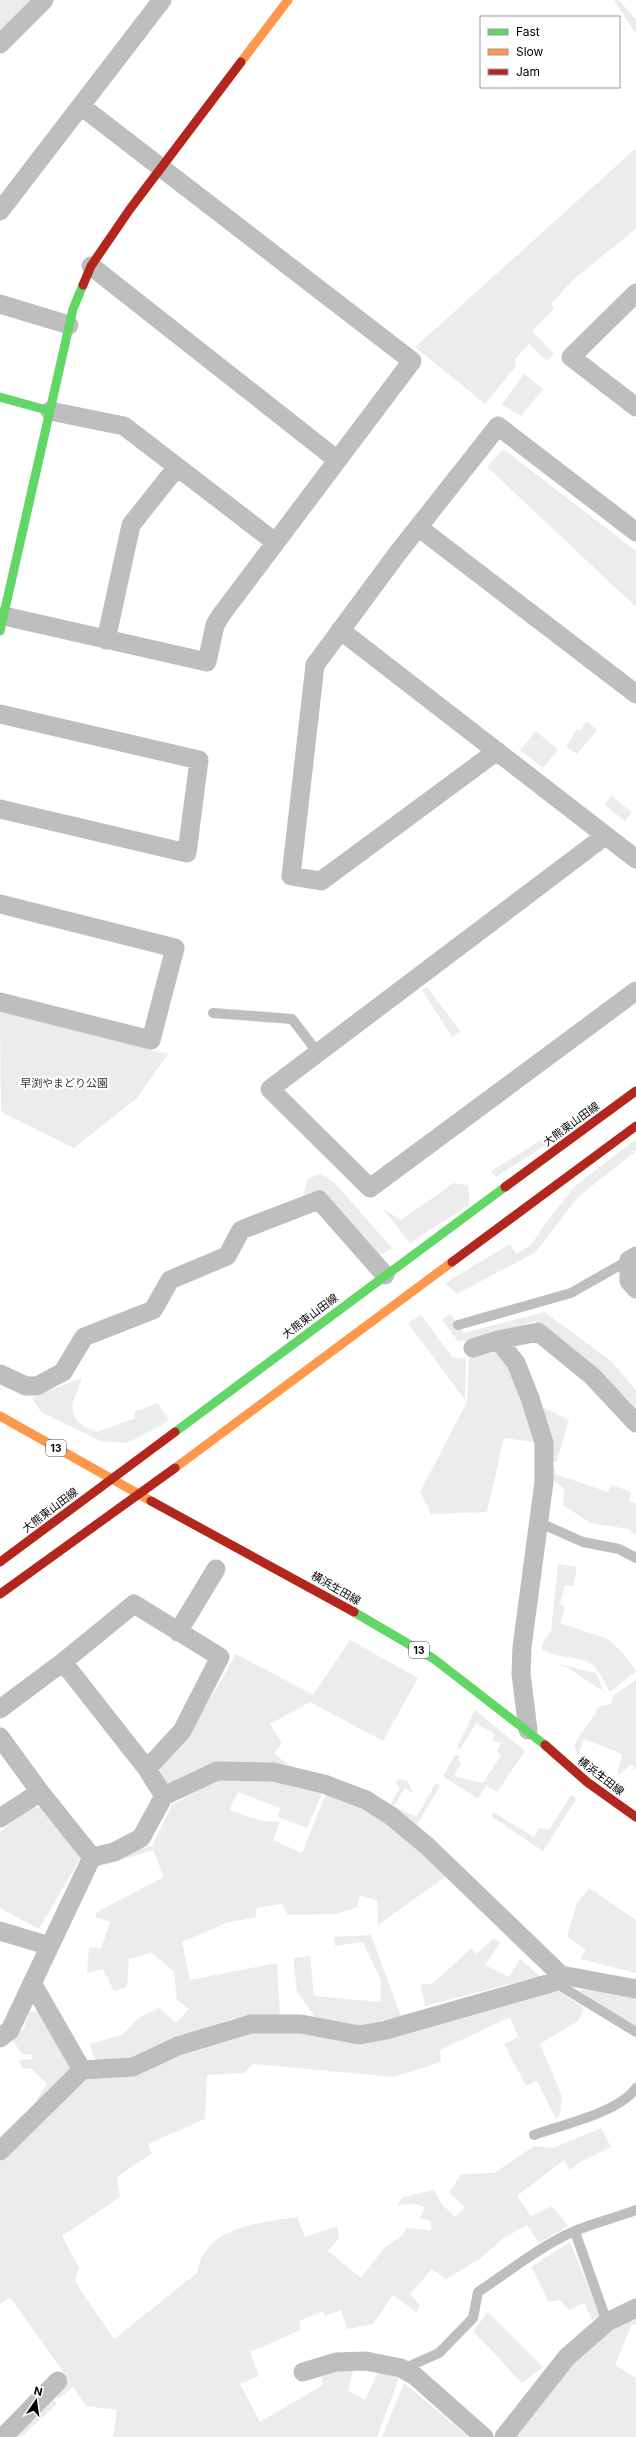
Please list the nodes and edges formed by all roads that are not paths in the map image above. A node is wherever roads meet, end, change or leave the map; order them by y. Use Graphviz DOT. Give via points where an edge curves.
graph roads {
  1 [pos="44,0"];
  2 [pos="162,0"];
  3 [pos="288,0"];
  4 [pos="0,44"];
  5 [pos="81,106"];
  6 [pos="160,169"];
  7 [pos="0,211"];
  8 [pos="91,266"];
  9 [pos="636,293"];
  10 [pos="0,304"];
  11 [pos="69,325"];
  12 [pos="0,397"];
  13 [pos="636,407"];
  14 [pos="50,411"];
  15 [pos="336,460"];
  16 [pos="177,467"];
  17 [pos="418,527"];
  18 [pos="634,528"];
  19 [pos="275,542"];
  20 [pos="2,623"];
  21 [pos="340,630"];
  22 [pos="106,640"];
  23 [pos="636,694"];
  24 [pos="0,714"];
  25 [pos="497,751"];
  26 [pos="0,809"];
  27 [pos="605,836"];
  28 [pos="636,859"];
  29 [pos="0,904"];
  30 [pos="636,991"];
  31 [pos="0,1002"];
  32 [pos="213,1013"];
  33 [pos="318,1053"];
  34 [pos="636,1091"];
  35 [pos="636,1126"];
  36 [pos="633,1258"];
  37 [pos="385,1275"];
  38 [pos="636,1289"];
  39 [pos="458,1325"];
  40 [pos="498,1340"];
  41 [pos="470,1348"];
  42 [pos="0,1374"];
  43 [pos="0,1416"];
  44 [pos="636,1423"];
  45 [pos="111,1480"];
  46 [pos="139,1495"];
  47 [pos="540,1523"];
  48 [pos="636,1558"];
  49 [pos="0,1562"];
  50 [pos="216,1568"];
  51 [pos="0,1594"];
  52 [pos="178,1632"];
  53 [pos="63,1662"];
  54 [pos="0,1709"];
  55 [pos="528,1730"];
  56 [pos="0,1737"];
  57 [pos="147,1769"];
  58 [pos="40,1792"];
  59 [pos="164,1796"];
  60 [pos="636,1817"];
  61 [pos="0,1818"];
  62 [pos="92,1857"];
  63 [pos="0,1931"];
  64 [pos="50,1946"];
  65 [pos="558,1979"];
  66 [pos="32,1983"];
  67 [pos="636,1989"];
  68 [pos="636,2032"];
  69 [pos="0,2038"];
  70 [pos="82,2070"];
  71 [pos="636,2088"];
  72 [pos="534,2135"];
  73 [pos="0,2151"];
  74 [pos="636,2210"];
  75 [pos="575,2232"];
  76 [pos="636,2308"];
  77 [pos="607,2322"];
  78 [pos="403,2369"];
  79 [pos="303,2372"];
  80 [pos="58,2381"];
  81 [pos="3,2437"];
  82 [pos="484,2437"];
  83 [pos="504,2437"];
  1 -- 4 [label="street"];
  2 -- 5 [label="street"];
  3 -- 6 [label="street"];
  5 -- 6 [label="street"];
  5 -- 7 [label="street"];
  6 -- 8 [label="street"];
  6 -- 15 [label="street" via="412,361"];
  8 -- 11 [label="street"];
  8 -- 15 [label="street"];
  9 -- 13 [label="street" via="571,357"];
  10 -- 11 [label="street"];
  11 -- 14 [label="street"];
  12 -- 14 [label="street"];
  14 -- 16 [label="street" via="124,426"];
  14 -- 20 [label="street"];
  15 -- 19 [label="street"];
  16 -- 19 [label="street"];
  16 -- 22 [label="street" via="131,525"];
  17 -- 18 [label="street" via="498,426"];
  17 -- 21 [label="street"];
  17 -- 23 [label="street"];
  19 -- 22 [label="street" via="215,625 207,662"];
  20 -- 22 [label="street"];
  21 -- 25 [label="street"];
  21 -- 25 [label="street" via="315,665 291,876 321,881"];
  24 -- 26 [label="street" via="199,760 187,853"];
  25 -- 27 [label="street"];
  27 -- 28 [label="street"];
  27 -- 33 [label="street"];
  29 -- 31 [label="street" via="175,948 151,1040"];
  30 -- 33 [label="street" via="370,1188 270,1089"];
  32 -- 33 [label="lane" via="292,1019"];
  34 -- 37 [label="street, 大熊東山田線"];
  35 -- 46 [label="street"];
  36 -- 38 [label="street" via="629,1281"];
  36 -- 39 [label="lane" via="571,1293"];
  37 -- 42 [label="street" via="319,1200 241,1230 227,1256 170,1280 153,1310 84,1337 63,1372 38,1386 26,1386"];
  37 -- 45 [label="street, 大熊東山田線"];
  40 -- 41 [label="street"];
  40 -- 44 [label="street" via="538,1332 592,1376"];
  40 -- 47 [label="street" via="516,1363 544,1442"];
  43 -- 45 [label="street, 横浜生田線 / 13"];
  45 -- 46 [label="street, 横浜生田線 / 13"];
  45 -- 49 [label="street, 大熊東山田線"];
  46 -- 51 [label="street"];
  46 -- 55 [label="street, 横浜生田線 / 13" via="229,1547 322,1593 434,1660"];
  47 -- 48 [label="lane" via="583,1542 619,1549"];
  47 -- 55 [label="street" via="522,1647 521,1674"];
  50 -- 52 [label="street"];
  52 -- 53 [label="street" via="134,1604"];
  52 -- 57 [label="street" via="220,1657 182,1731"];
  53 -- 54 [label="street"];
  53 -- 57 [label="street"];
  55 -- 60 [label="street, 横浜生田線 / 13" via="587,1782"];
  56 -- 58 [label="street"];
  57 -- 59 [label="street"];
  58 -- 61 [label="street"];
  58 -- 62 [label="street"];
  59 -- 62 [label="street" via="141,1838 114,1852"];
  59 -- 65 [label="street" via="217,1771 273,1772 324,1784 366,1800 391,1816 426,1845"];
  62 -- 64 [label="street"];
  63 -- 64 [label="street"];
  64 -- 66 [label="street"];
  65 -- 67 [label="street"];
  65 -- 68 [label="lane"];
  65 -- 70 [label="street" via="386,2030 359,2035 301,2024 251,2024 178,2046 133,2067"];
  66 -- 69 [label="street" via="10,2030"];
  66 -- 70 [label="street"];
  70 -- 73 [label="street"];
  71 -- 72 [label="lane" via="611,2107"];
  74 -- 75 [label="lane"];
  75 -- 77 [label="lane"];
  75 -- 78 [label="lane" via="530,2256 478,2292 473,2318 439,2353"];
  76 -- 77 [label="street"];
  77 -- 83 [label="street" via="567,2358"];
  78 -- 79 [label="street" via="366,2361 336,2362"];
  78 -- 82 [label="street" via="415,2376"];
  80 -- 81 [label="street"];
}
